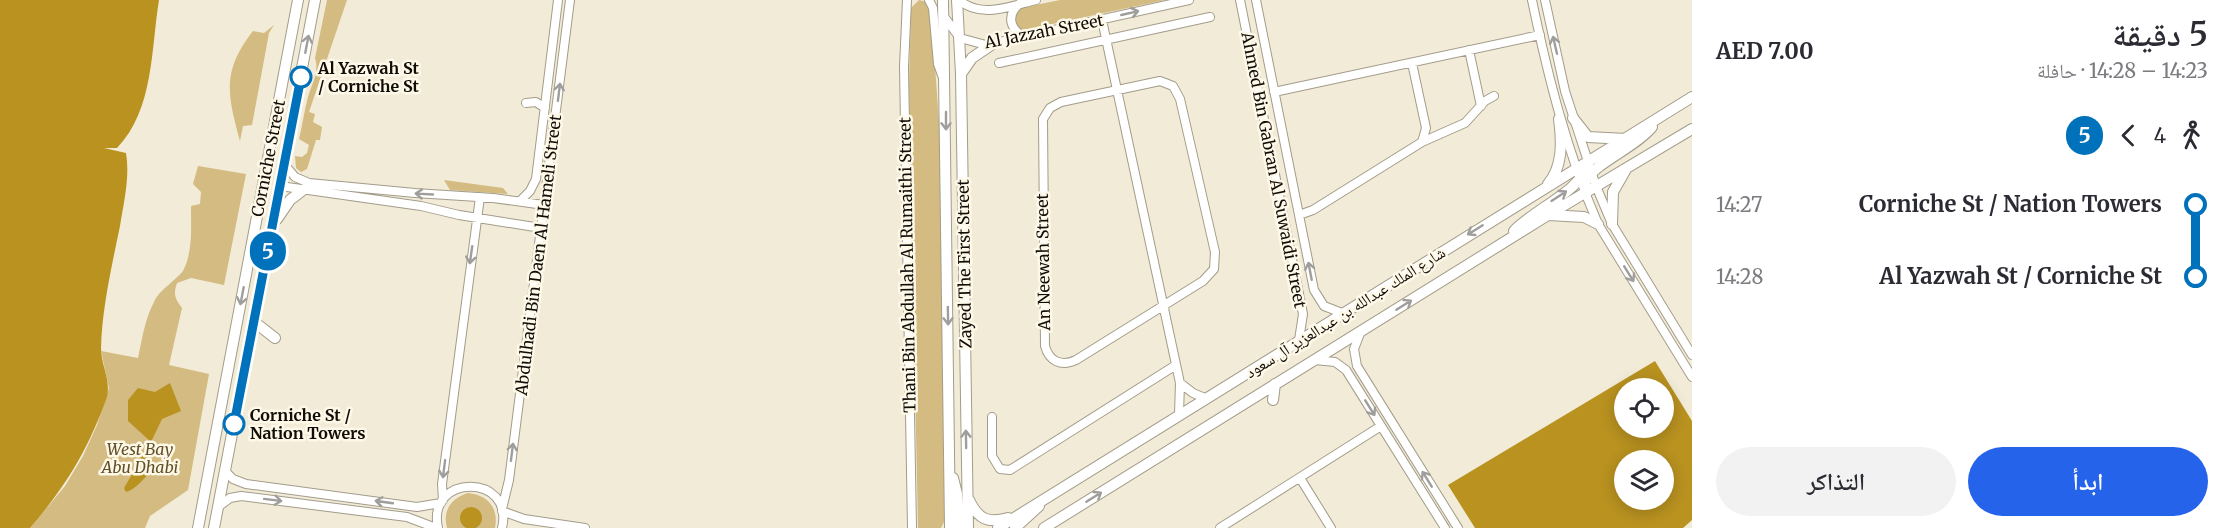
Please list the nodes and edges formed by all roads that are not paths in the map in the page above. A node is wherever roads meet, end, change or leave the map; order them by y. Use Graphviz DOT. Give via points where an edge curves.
graph roads {
  1 [pos="298,0"];
  2 [pos="315,0"];
  3 [pos="558,0"];
  4 [pos="570,0"];
  5 [pos="929,0"];
  6 [pos="943,0"];
  7 [pos="958,0"];
  8 [pos="1036,0"];
  9 [pos="1189,0"];
  10 [pos="1240,0"];
  11 [pos="1256,0"];
  12 [pos="1532,0"];
  13 [pos="1545,0"];
  14 [pos="907,1"];
  15 [pos="1019,4"];
  16 [pos="1210,17"];
  17 [pos="945,18"];
  18 [pos="1102,20"];
  19 [pos="1540,35"];
  20 [pos="1025,37"];
  21 [pos="960,38"];
  22 [pos="1106,39"];
  23 [pos="992,45"];
  24 [pos="1469,51"];
  25 [pos="999,63"];
  26 [pos="1412,63"];
  27 [pos="285,73"];
  28 [pos="961,75"];
  29 [pos="946,83"];
  30 [pos="1117,91"];
  31 [pos="1274,93"];
  32 [pos="1494,96"];
  33 [pos="1692,97"];
  34 [pos="526,102"];
  35 [pos="1481,106"];
  36 [pos="544,108"];
  37 [pos="1573,118"];
  38 [pos="1559,119"];
  39 [pos="1657,120"];
  40 [pos="1692,129"];
  41 [pos="1678,138"];
  42 [pos="1692,138"];
  43 [pos="1627,139"];
  44 [pos="1422,142"];
  45 [pos="284,164"];
  46 [pos="1589,167"];
  47 [pos="1628,168"];
  48 [pos="1576,169"];
  49 [pos="1580,181"];
  50 [pos="280,186"];
  51 [pos="1596,186"];
  52 [pos="1543,188"];
  53 [pos="303,190"];
  54 [pos="1585,193"];
  55 [pos="480,197"];
  56 [pos="520,201"];
  57 [pos="544,205"];
  58 [pos="1299,215"];
  59 [pos="1548,215"];
  60 [pos="476,218"];
  61 [pos="273,224"];
  62 [pos="1598,224"];
  63 [pos="1612,224"];
  64 [pos="541,228"];
  65 [pos="1507,241"];
  66 [pos="1164,307"];
  67 [pos="1342,313"];
  68 [pos="253,321"];
  69 [pos="1361,331"];
  70 [pos="275,338"];
  71 [pos="1299,340"];
  72 [pos="1692,355"];
  73 [pos="1314,360"];
  74 [pos="1176,366"];
  75 [pos="1360,371"];
  76 [pos="1349,375"];
  77 [pos="1692,377"];
  78 [pos="1180,383"];
  79 [pos="1275,384"];
  80 [pos="1206,398"];
  81 [pos="1273,400"];
  82 [pos="1179,414"];
  83 [pos="992,417"];
  84 [pos="1381,426"];
  85 [pos="949,469"];
  86 [pos="225,471"];
  87 [pos="1300,478"];
  88 [pos="967,497"];
  89 [pos="442,501"];
  90 [pos="1042,501"];
  91 [pos="218,507"];
  92 [pos="502,510"];
  93 [pos="1017,516"];
  94 [pos="948,525"];
  95 [pos="1225,527"];
  96 [pos="198,528"];
  97 [pos="214,528"];
  98 [pos="437,528"];
  99 [pos="502,528"];
  100 [pos="585,528"];
  101 [pos="912,528"];
  102 [pos="959,528"];
  103 [pos="969,528"];
  104 [pos="998,528"];
  105 [pos="1015,528"];
  106 [pos="1044,528"];
  107 [pos="1332,528"];
  108 [pos="1445,528"];
  109 [pos="1458,528"];
  1 -- 27 [label="main road, Corniche Street"];
  45 -- 2 [label="main road, Corniche Street, one-way"];
  3 -- 36 [label="street, Abdulhadi Bin Daen Al Hameli Street"];
  57 -- 4 [label="street, Abdulhadi Bin Daen Al Hameli Street, one-way"];
  5 -- 29 [label="street" via="938,64"];
  6 -- 17 [label="main road, Zayed The First Street"];
  7 -- 15 [label="street, Al Jazzah Street" via="986,11"];
  7 -- 21 [label="main road, Zayed The First Street"];
  8 -- 15 [label="street, Al Jazzah Street"];
  18 -- 9 [label="street, Al Jazzah Street, one-way"];
  10 -- 71 [label="street, Ahmed Bin Gabran Al Suwaidi Street" via="1303,314"];
  11 -- 31 [label="street, Ahmed Bin Gabran Al Suwaidi Street"];
  12 -- 19 [label="street"];
  37 -- 13 [label="street, one-way"];
  14 -- 101 [label="street, Thani Bin Abdullah Al Rumaithi Street" via="904,67"];
  15 -- 20 [label="street" via="1012,13 1012,24"];
  16 -- 22 [label="street"];
  17 -- 21 [label="street, Al Jazzah Street"];
  17 -- 29 [label="main road, Zayed The First Street"];
  18 -- 20 [label="street, Al Jazzah Street"];
  18 -- 22 [label="street"];
  19 -- 24 [label="street"];
  19 -- 38 [label="street"];
  20 -- 23 [label="street, Al Jazzah Street"];
  21 -- 23 [label="street, Al Jazzah Street"];
  21 -- 28 [label="main road, Zayed The First Street"];
  22 -- 25 [label="street"];
  22 -- 30 [label="street"];
  23 -- 28 [label="main road" via="972,58"];
  24 -- 26 [label="street"];
  24 -- 35 [label="street"];
  26 -- 31 [label="street"];
  26 -- 44 [label="street" via="1426,128"];
  27 -- 50 [label="main road" via="288,90 273,172"];
  27 -- 96 [label="main road, Corniche Street, one-way"];
  88 -- 28 [label="main road, Zayed The First Street, one-way"];
  29 -- 85 [label="main road, Zayed The First Street, one-way"];
  30 -- 66 [label="street"];
  30 -- 66 [label="street" via="1160,81 1177,90 1215,252 1215,265 1209,276"];
  30 -- 66 [label="street, An Neewah Street" via="1057,104 1043,119 1046,350 1056,362 1072,362"];
  31 -- 58 [label="street, Ahmed Bin Gabran Al Suwaidi Street"];
  32 -- 35 [label="street"];
  33 -- 39 [label="main road, شارع الملك عبدالله بن عبدالعزيز آل سعود"];
  34 -- 36 [label="street" via="536,102"];
  35 -- 44 [label="street" via="1465,123"];
  36 -- 56 [label="street, Abdulhadi Bin Daen Al Hameli Street" via="536,178"];
  37 -- 43 [label="main road" via="1588,137"];
  37 -- 46 [label="street"];
  38 -- 48 [label="street"];
  38 -- 52 [label="main road" via="1558,164"];
  39 -- 43 [label="main road, شارع الملك عبدالله بن عبدالعزيز آل سعود"];
  39 -- 46 [label="main road" via="1637,143"];
  40 -- 41 [label="main road, شارع الملك عبدالله بن عبدالعزيز آل سعود"];
  41 -- 42 [label="main road"];
  41 -- 47 [label="main road, شارع الملك عبدالله بن عبدالعزيز آل سعود"];
  43 -- 46 [label="main road, شارع الملك عبدالله بن عبدالعزيز آل سعود"];
  44 -- 58 [label="street"];
  45 -- 50 [label="main road, Corniche Street"];
  55 -- 45 [label="street, one-way" via="309,183 295,177"];
  46 -- 48 [label="main road, شارع الملك عبدالله بن عبدالعزيز آل سعود"];
  46 -- 49 [label="main road"];
  46 -- 51 [label="street"];
  46 -- 54 [label="main road"];
  47 -- 51 [label="main road, شارع الملك عبدالله بن عبدالعزيز آل سعود"];
  47 -- 63 [label="main road" via="1612,192"];
  48 -- 49 [label="street"];
  48 -- 52 [label="main road, شارع الملك عبدالله بن عبدالعزيز آل سعود"];
  49 -- 54 [label="street"];
  65 -- 49 [label="main road, one-way" via="1533,213"];
  50 -- 53 [label="street"];
  50 -- 61 [label="main road, Corniche Street"];
  51 -- 54 [label="main road, شارع الملك عبدالله بن عبدالعزيز آل سعود"];
  51 -- 63 [label="street"];
  52 -- 67 [label="main road, شارع الملك عبدالله بن عبدالعزيز آل سعود, one-way"];
  53 -- 60 [label="street" via="421,206"];
  53 -- 61 [label="main road" via="290,200"];
  54 -- 59 [label="main road, شارع الملك عبدالله بن عبدالعزيز آل سعود"];
  54 -- 62 [label="street"];
  55 -- 56 [label="street"];
  55 -- 60 [label="street"];
  56 -- 57 [label="street"];
  57 -- 64 [label="street, Abdulhadi Bin Daen Al Hameli Street"];
  67 -- 58 [label="street, Ahmed Bin Gabran Al Suwaidi Street, one-way" via="1328,309 1316,294"];
  59 -- 62 [label="main road" via="1584,217"];
  59 -- 65 [label="main road, شارع الملك عبدالله بن عبدالعزيز آل سعود"];
  60 -- 64 [label="street"];
  60 -- 89 [label="street, one-way" via="441,484"];
  61 -- 68 [label="main road, Corniche Street"];
  62 -- 77 [label="street, one-way"];
  63 -- 72 [label="street"];
  92 -- 64 [label="street, Abdulhadi Bin Daen Al Hameli Street, one-way"];
  69 -- 65 [label="main road, شارع الملك عبدالله بن عبدالعزيز آل سعود, one-way"];
  66 -- 74 [label="street"];
  67 -- 71 [label="main road, شارع الملك عبدالله بن عبدالعزيز آل سعود"];
  68 -- 70 [label="main road"];
  68 -- 86 [label="main road, Corniche Street"];
  69 -- 73 [label="main road, شارع الملك عبدالله بن عبدالعزيز آل سعود"];
  69 -- 75 [label="street" via="1354,354"];
  71 -- 80 [label="main road, شارع الملك عبدالله بن عبدالعزيز آل سعود"];
  73 -- 76 [label="street" via="1338,363"];
  73 -- 79 [label="main road, شارع الملك عبدالله بن عبدالعزيز آل سعود"];
  74 -- 78 [label="street"];
  74 -- 83 [label="street" via="1010,470 1000,469 992,459"];
  75 -- 76 [label="street"];
  109 -- 75 [label="street, one-way"];
  76 -- 84 [label="street, one-way"];
  78 -- 80 [label="street"];
  78 -- 82 [label="street"];
  79 -- 81 [label="main road"];
  106 -- 79 [label="main road, شارع الملك عبدالله بن عبدالعزيز آل سعود, one-way"];
  80 -- 82 [label="main road, شارع الملك عبدالله بن عبدالعزيز آل سعود"];
  82 -- 90 [label="main road, شارع الملك عبدالله بن عبدالعزيز آل سعود"];
  84 -- 87 [label="street"];
  84 -- 108 [label="street"];
  85 -- 94 [label="main road, Zayed The First Street"];
  85 -- 102 [label="main road" via="957,494"];
  89 -- 86 [label="street, one-way" via="417,507 246,484"];
  86 -- 91 [label="main road, Corniche Street"];
  87 -- 95 [label="street"];
  87 -- 107 [label="street"];
  88 -- 93 [label="main road" via="976,514 986,520 995,522"];
  88 -- 103 [label="main road, Zayed The First Street"];
  89 -- 92 [label="street" via="457,488 476,486 492,494"];
  89 -- 98 [label="street"];
  90 -- 93 [label="main road, شارع الملك عبدالله بن عبدالعزيز آل سعود"];
  90 -- 105 [label="main road"];
  91 -- 97 [label="main road, Corniche Street"];
  91 -- 98 [label="street, one-way" via="241,496 407,517"];
  92 -- 99 [label="street, Abdulhadi Bin Daen Al Hameli Street"];
  92 -- 100 [label="street" via="524,519"];
  93 -- 104 [label="main road, شارع الملك عبدالله بن عبدالعزيز آل سعود"];
}
